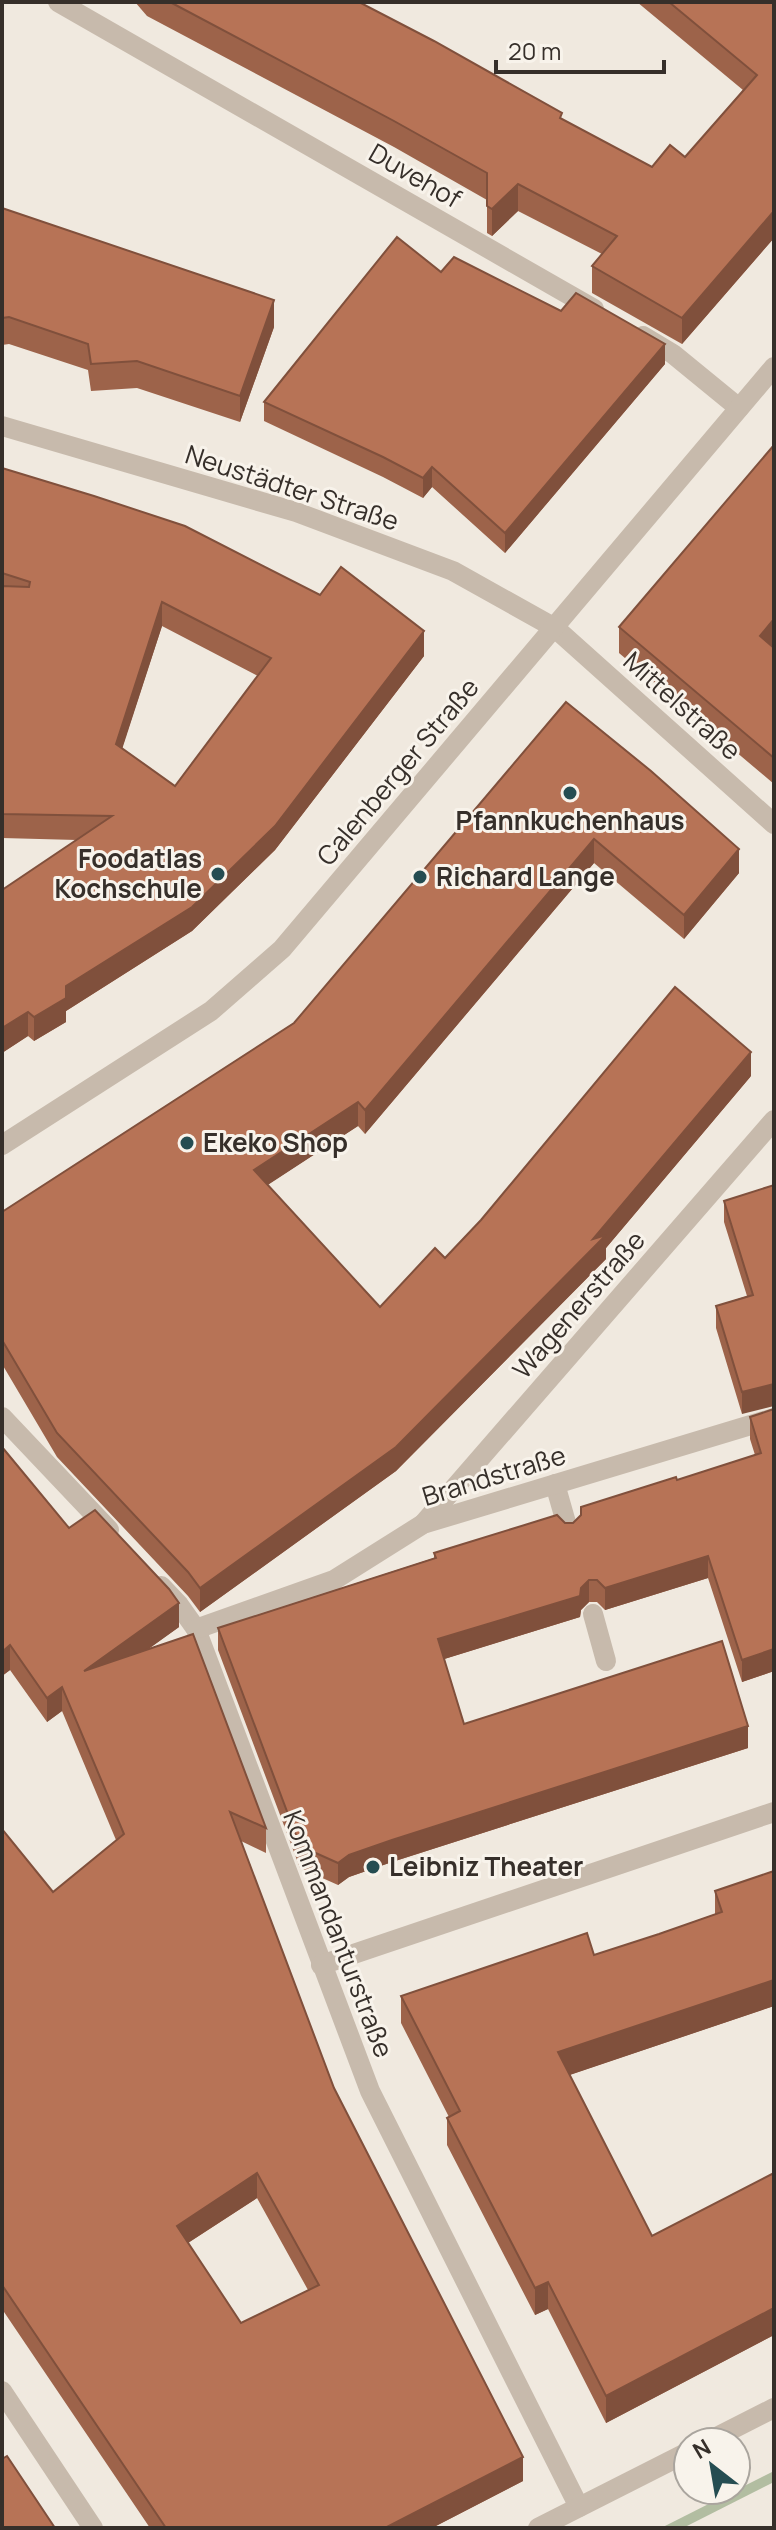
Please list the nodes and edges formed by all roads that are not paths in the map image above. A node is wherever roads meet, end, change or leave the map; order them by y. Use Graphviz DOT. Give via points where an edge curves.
graph roads {
  1 [pos="58,2"];
  2 [pos="605,315"];
  3 [pos="632,330"];
  4 [pos="774,367"];
  5 [pos="739,408"];
  6 [pos="2,426"];
  7 [pos="555,628"];
  8 [pos="774,824"];
  9 [pos="774,1120"];
  10 [pos="2,1145"];
  11 [pos="2,1417"];
  12 [pos="774,1418"];
  13 [pos="555,1484"];
  14 [pos="423,1524"];
  15 [pos="569,1533"];
  16 [pos="127,1549"];
  17 [pos="148,1571"];
  18 [pos="593,1614"];
  19 [pos="196,1629"];
  20 [pos="606,1661"];
  21 [pos="774,1812"];
  22 [pos="321,1965"];
  23 [pos="2,2391"];
  24 [pos="774,2408"];
  25 [pos="739,2426"];
  26 [pos="672,2460"];
  27 [pos="579,2507"];
  28 [pos="93,2528"];
  29 [pos="538,2528"];
  1 -- 2 [label="street, Duvehof"];
  3 -- 5 [label="street" via="673,354"];
  4 -- 5 [label="street, Calenberger Straße"];
  5 -- 7 [label="street, Calenberger Straße"];
  6 -- 7 [label="street, Neustädter Straße" via="296,512 453,571"];
  7 -- 8 [label="street, Mittelstraße"];
  7 -- 10 [label="street, Calenberger Straße" via="282,949 211,1011"];
  9 -- 14 [label="street, Wagenerstraße"];
  11 -- 16 [label="street"];
  12 -- 13 [label="street, Brandstraße"];
  13 -- 14 [label="street, Brandstraße"];
  13 -- 15 [label="street"];
  14 -- 19 [label="street, Brandstraße" via="334,1580"];
  17 -- 19 [label="street, Kommandanturstraße"];
  18 -- 20 [label="street"];
  19 -- 22 [label="street, Kommandanturstraße"];
  21 -- 22 [label="street"];
  22 -- 27 [label="street, Kommandanturstraße" via="370,2091"];
  23 -- 28 [label="street"];
  24 -- 25 [label="street"];
  26 -- 27 [label="street"];
  27 -- 29 [label="street"];
}
